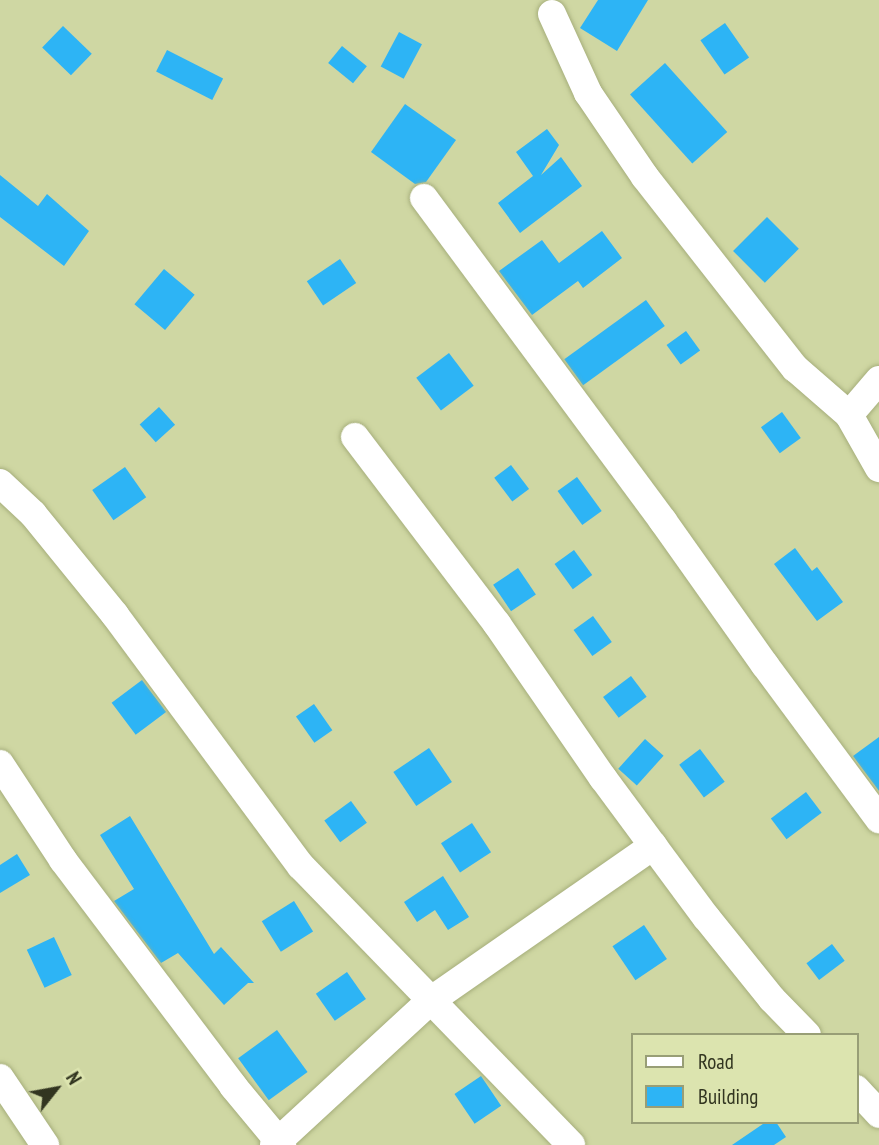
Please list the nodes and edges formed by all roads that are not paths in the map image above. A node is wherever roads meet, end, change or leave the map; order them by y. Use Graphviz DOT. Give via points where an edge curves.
graph roads {
  1 [pos="552,14"];
  2 [pos="424,198"];
  3 [pos="879,380"];
  4 [pos="849,415"];
  5 [pos="355,438"];
  6 [pos="879,468"];
  7 [pos="0,483"];
  8 [pos="0,764"];
  9 [pos="879,819"];
  10 [pos="653,845"];
  11 [pos="430,1002"];
  12 [pos="805,1033"];
  13 [pos="0,1078"];
  14 [pos="858,1091"];
  15 [pos="879,1114"];
  16 [pos="278,1144"];
  17 [pos="45,1145"];
  18 [pos="571,1145"];
  1 -- 4 [label="street" via="588,93 645,177 794,368"];
  2 -- 9 [label="street"];
  3 -- 4 [label="street"];
  4 -- 6 [label="street"];
  5 -- 10 [label="street" via="497,624"];
  7 -- 11 [label="street" via="33,514 107,605 301,866"];
  8 -- 16 [label="street" via="63,860"];
  10 -- 11 [label="street"];
  10 -- 12 [label="street" via="772,999"];
  11 -- 16 [label="street"];
  11 -- 18 [label="street"];
  13 -- 17 [label="street"];
  14 -- 15 [label="street"];
}
